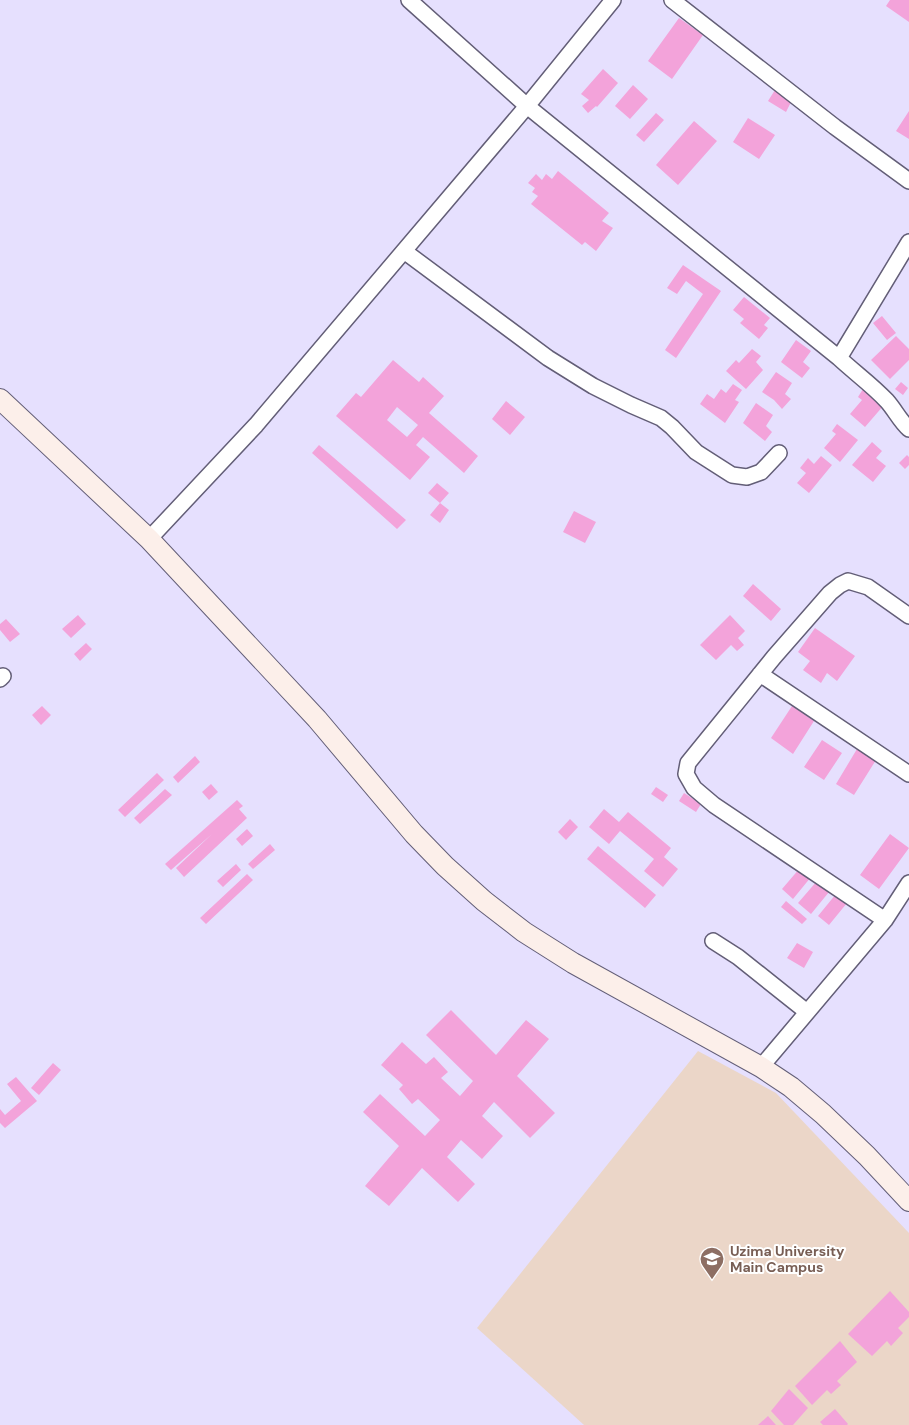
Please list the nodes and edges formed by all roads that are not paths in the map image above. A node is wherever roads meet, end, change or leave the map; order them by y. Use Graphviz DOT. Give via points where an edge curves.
graph roads {
  1 [pos="410,0"];
  2 [pos="613,0"];
  3 [pos="672,0"];
  4 [pos="527,106"];
  5 [pos="909,180"];
  6 [pos="909,242"];
  7 [pos="404,251"];
  8 [pos="839,358"];
  9 [pos="0,399"];
  10 [pos="909,429"];
  11 [pos="779,453"];
  12 [pos="149,539"];
  13 [pos="909,616"];
  14 [pos="760,674"];
  15 [pos="909,774"];
  16 [pos="909,883"];
  17 [pos="904,902"];
  18 [pos="885,920"];
  19 [pos="713,941"];
  20 [pos="807,1012"];
  21 [pos="761,1067"];
  22 [pos="909,1201"];
  1 -- 4 [label="street"];
  2 -- 4 [label="street"];
  3 -- 5 [label="street" via="835,127"];
  4 -- 7 [label="street"];
  4 -- 8 [label="street"];
  6 -- 8 [label="street"];
  7 -- 11 [label="street" via="548,358 594,386 661,418 696,452 732,475 747,477 762,472"];
  7 -- 12 [label="street" via="256,425"];
  8 -- 10 [label="street" via="893,407"];
  9 -- 12 [label="main road"];
  12 -- 21 [label="main road" via="317,719 414,834 484,901 524,932 573,963"];
  13 -- 14 [label="street" via="868,587 848,581 830,593"];
  14 -- 15 [label="street"];
  14 -- 18 [label="street" via="688,763 686,774 694,788 714,805"];
  16 -- 17 [label="street"];
  17 -- 18 [label="street"];
  18 -- 20 [label="street"];
  19 -- 20 [label="street" via="745,962"];
  20 -- 21 [label="street"];
  21 -- 22 [label="main road" via="823,1114"];
}
